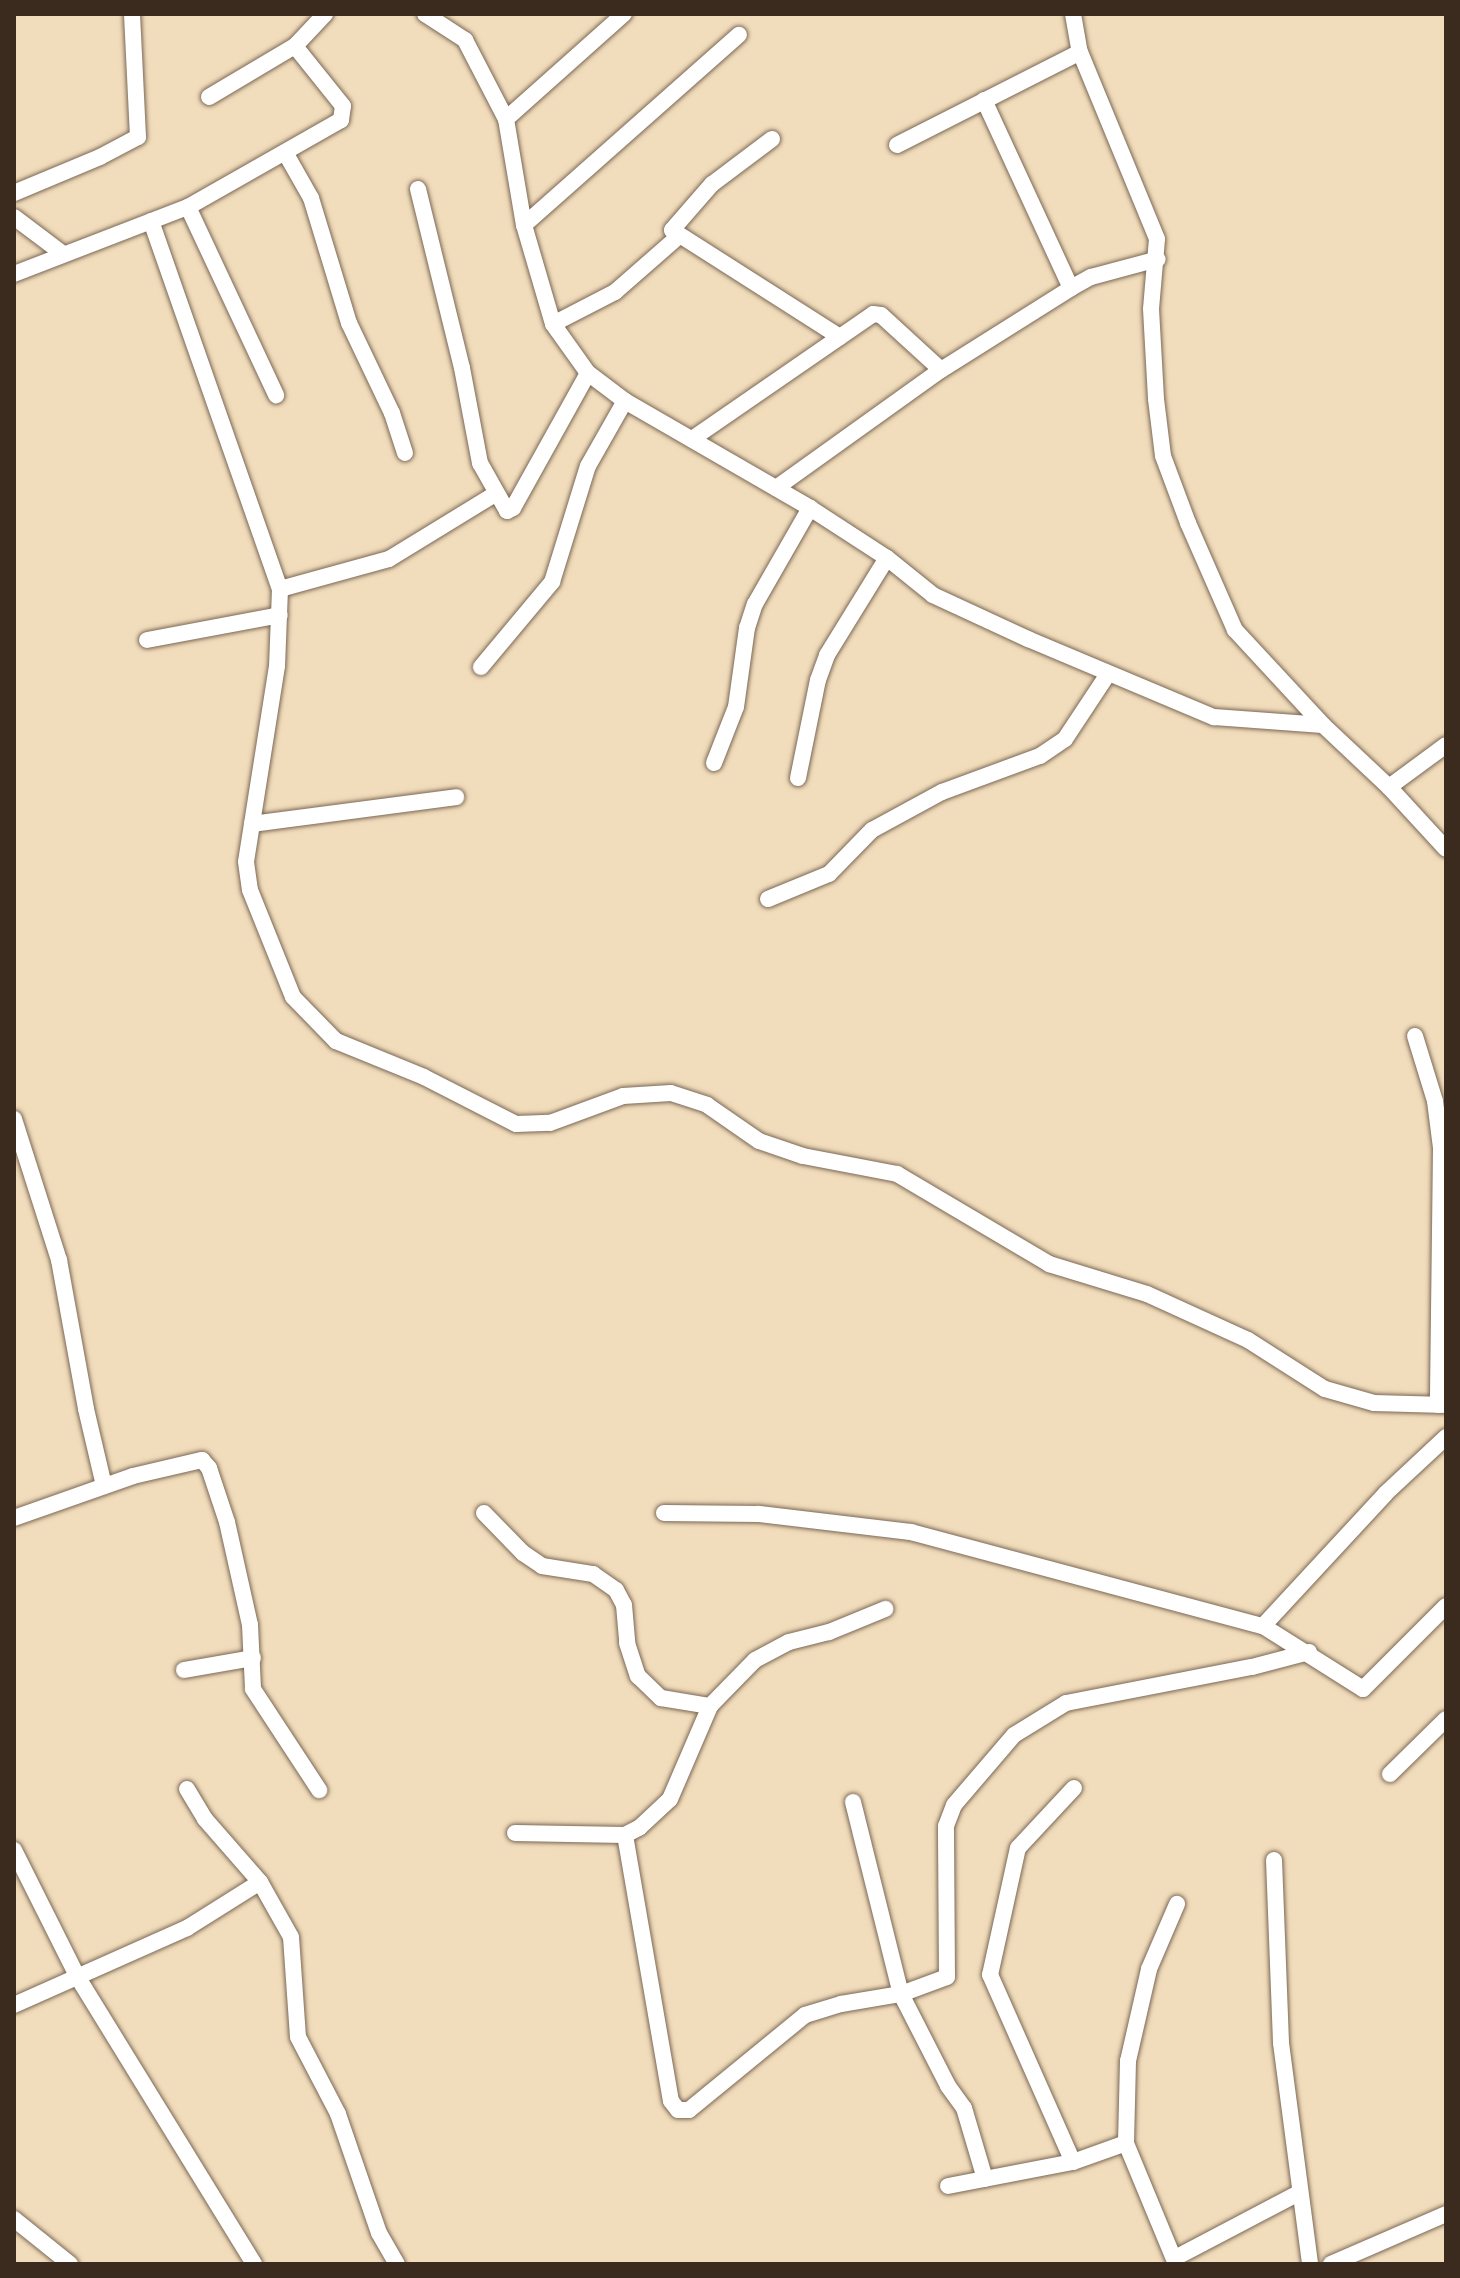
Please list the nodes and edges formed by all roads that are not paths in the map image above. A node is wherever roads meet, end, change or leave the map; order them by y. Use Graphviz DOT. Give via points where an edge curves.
graph roads {
  1 [pos="132,14"];
  2 [pos="325,14"];
  3 [pos="425,14"];
  4 [pos="624,14"];
  5 [pos="1073,14"];
  6 [pos="739,35"];
  7 [pos="295,46"];
  8 [pos="1080,52"];
  9 [pos="209,97"];
  10 [pos="984,100"];
  11 [pos="506,119"];
  12 [pos="772,139"];
  13 [pos="897,145"];
  14 [pos="286,154"];
  15 [pos="418,189"];
  16 [pos="14,193"];
  17 [pos="188,207"];
  18 [pos="14,217"];
  19 [pos="151,221"];
  20 [pos="524,225"];
  21 [pos="679,236"];
  22 [pos="62,253"];
  23 [pos="1158,259"];
  24 [pos="14,274"];
  25 [pos="1071,288"];
  26 [pos="553,324"];
  27 [pos="840,337"];
  28 [pos="941,370"];
  29 [pos="588,373"];
  30 [pos="276,395"];
  31 [pos="625,401"];
  32 [pos="692,439"];
  33 [pos="405,453"];
  34 [pos="776,488"];
  35 [pos="495,494"];
  36 [pos="810,508"];
  37 [pos="887,558"];
  38 [pos="280,589"];
  39 [pos="280,615"];
  40 [pos="147,640"];
  41 [pos="481,667"];
  42 [pos="1108,674"];
  43 [pos="1323,725"];
  44 [pos="1446,745"];
  45 [pos="714,763"];
  46 [pos="798,778"];
  47 [pos="1389,787"];
  48 [pos="456,797"];
  49 [pos="252,824"];
  50 [pos="1446,849"];
  51 [pos="768,899"];
  52 [pos="1415,1036"];
  53 [pos="14,1119"];
  54 [pos="1442,1405"];
  55 [pos="1446,1437"];
  56 [pos="104,1486"];
  57 [pos="484,1513"];
  58 [pos="664,1513"];
  59 [pos="14,1518"];
  60 [pos="1446,1606"];
  61 [pos="885,1609"];
  62 [pos="1263,1626"];
  63 [pos="1309,1652"];
  64 [pos="253,1658"];
  65 [pos="184,1670"];
  66 [pos="710,1706"];
  67 [pos="1446,1719"];
  68 [pos="1390,1774"];
  69 [pos="1074,1788"];
  70 [pos="187,1789"];
  71 [pos="319,1790"];
  72 [pos="853,1802"];
  73 [pos="515,1833"];
  74 [pos="625,1835"];
  75 [pos="14,1850"];
  76 [pos="1274,1860"];
  77 [pos="260,1882"];
  78 [pos="1177,1904"];
  79 [pos="77,1976"];
  80 [pos="901,1994"];
  81 [pos="14,2005"];
  82 [pos="1126,2143"];
  83 [pos="1073,2162"];
  84 [pos="985,2179"];
  85 [pos="948,2186"];
  86 [pos="1299,2193"];
  87 [pos="1446,2214"];
  88 [pos="14,2219"];
  89 [pos="1176,2261"];
  90 [pos="70,2264"];
  91 [pos="254,2264"];
  92 [pos="397,2264"];
  93 [pos="1310,2264"];
  94 [pos="1331,2264"];
  1 -- 16 [label="street" via="138,137"];
  2 -- 7 [label="street"];
  3 -- 11 [label="street" via="465,40"];
  4 -- 11 [label="street"];
  5 -- 8 [label="street"];
  6 -- 20 [label="street"];
  7 -- 9 [label="street"];
  7 -- 14 [label="street" via="345,114"];
  8 -- 10 [label="street"];
  8 -- 23 [label="street" via="1157,239"];
  10 -- 13 [label="street"];
  10 -- 25 [label="street"];
  11 -- 20 [label="street"];
  12 -- 21 [label="street" via="712,184 672,227"];
  14 -- 17 [label="street"];
  14 -- 33 [label="street" via="311,198 349,323"];
  15 -- 35 [label="street" via="480,463"];
  17 -- 19 [label="street"];
  17 -- 30 [label="street"];
  18 -- 22 [label="street"];
  19 -- 22 [label="street"];
  19 -- 38 [label="street"];
  20 -- 26 [label="street"];
  21 -- 26 [label="street" via="615,292"];
  21 -- 27 [label="street"];
  22 -- 24 [label="street"];
  23 -- 25 [label="street" via="1091,277"];
  23 -- 43 [label="street" via="1151,309 1163,456 1235,630"];
  25 -- 28 [label="street"];
  26 -- 29 [label="street"];
  27 -- 28 [label="street" via="877,313"];
  27 -- 32 [label="street"];
  28 -- 34 [label="street"];
  29 -- 31 [label="street"];
  29 -- 35 [label="street" via="513,508 507,511"];
  31 -- 32 [label="street"];
  31 -- 41 [label="street" via="588,466 552,582"];
  32 -- 34 [label="street"];
  34 -- 36 [label="street"];
  35 -- 38 [label="street" via="389,559"];
  36 -- 37 [label="street"];
  36 -- 45 [label="street" via="755,604 736,707"];
  37 -- 42 [label="street" via="933,595"];
  37 -- 46 [label="street" via="827,655"];
  38 -- 39 [label="street"];
  39 -- 40 [label="street"];
  39 -- 49 [label="street"];
  42 -- 43 [label="street" via="1214,717"];
  42 -- 51 [label="street" via="1065,739 1040,756 942,792 872,830 829,874"];
  43 -- 47 [label="street"];
  44 -- 47 [label="street"];
  47 -- 50 [label="street"];
  48 -- 49 [label="street"];
  49 -- 54 [label="street" via="246,862 250,890 293,997 336,1041 424,1077 516,1124 550,1123 623,1096 671,1093 707,1105 759,1141 803,1156 897,1174 1049,1264 1147,1294 1248,1340 1325,1389 1374,1403"];
  52 -- 54 [label="street" via="1435,1101 1441,1148"];
  53 -- 56 [label="street" via="59,1260"];
  55 -- 62 [label="street" via="1386,1493"];
  56 -- 59 [label="street"];
  56 -- 64 [label="street" via="192,1460 202,1460 209,1468 227,1522"];
  57 -- 66 [label="street" via="542,1566 593,1574 616,1590 624,1605 627,1643 638,1676 661,1698"];
  58 -- 62 [label="street" via="759,1514 911,1532"];
  60 -- 63 [label="street" via="1363,1689"];
  61 -- 66 [label="street" via="789,1642 755,1660"];
  62 -- 63 [label="street"];
  63 -- 80 [label="street" via="1066,1703 1014,1735 954,1805 946,1826 950,1971 940,1982"];
  64 -- 65 [label="street"];
  64 -- 71 [label="street" via="253,1689"];
  66 -- 74 [label="street" via="670,1799"];
  67 -- 68 [label="street"];
  69 -- 83 [label="street" via="1018,1848 990,1975"];
  70 -- 77 [label="street" via="205,1819"];
  72 -- 80 [label="street"];
  73 -- 74 [label="street"];
  74 -- 80 [label="street" via="671,2101 678,2110 689,2110 805,2015"];
  75 -- 79 [label="street"];
  76 -- 86 [label="street" via="1281,2043"];
  77 -- 79 [label="street" via="187,1928"];
  77 -- 92 [label="street" via="291,1937 298,2037 338,2114 379,2233"];
  78 -- 82 [label="street" via="1149,1969 1128,2061"];
  79 -- 81 [label="street"];
  79 -- 91 [label="street"];
  80 -- 84 [label="street" via="964,2108"];
  82 -- 83 [label="street"];
  82 -- 89 [label="street"];
  83 -- 84 [label="street"];
  84 -- 85 [label="street"];
  86 -- 89 [label="street"];
  86 -- 93 [label="street"];
  87 -- 94 [label="street"];
  88 -- 90 [label="street"];
}
